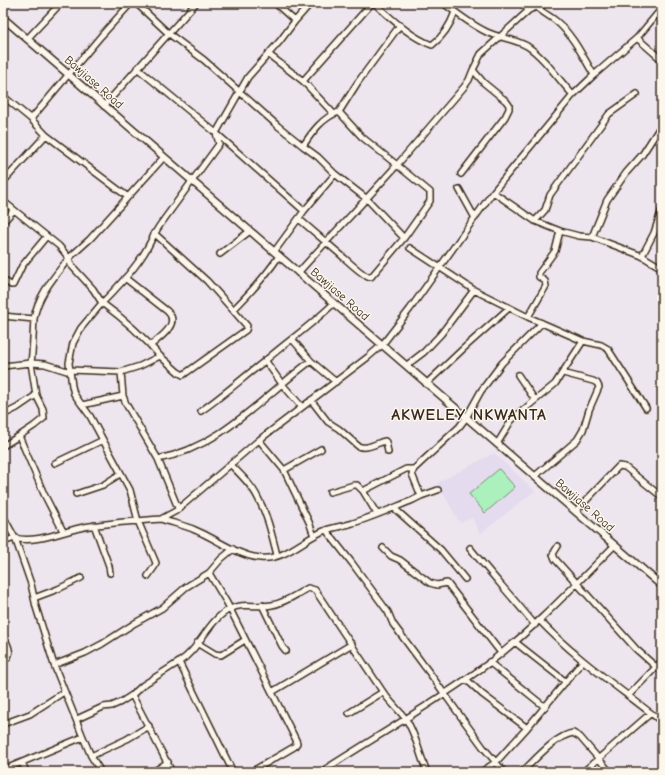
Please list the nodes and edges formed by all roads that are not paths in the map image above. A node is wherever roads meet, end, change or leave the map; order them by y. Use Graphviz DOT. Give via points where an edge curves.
graph roads {
  1 [pos="61,3"];
  2 [pos="131,3"];
  3 [pos="136,3"];
  4 [pos="196,3"];
  5 [pos="275,3"];
  6 [pos="311,3"];
  7 [pos="373,3"];
  8 [pos="443,3"];
  9 [pos="521,3"];
  10 [pos="547,3"];
  11 [pos="538,8"];
  12 [pos="662,8"];
  13 [pos="530,10"];
  14 [pos="455,12"];
  15 [pos="3,18"];
  16 [pos="295,21"];
  17 [pos="400,25"];
  18 [pos="168,33"];
  19 [pos="501,37"];
  20 [pos="637,38"];
  21 [pos="28,39"];
  22 [pos="268,54"];
  23 [pos="662,60"];
  24 [pos="137,68"];
  25 [pos="473,70"];
  26 [pos="68,75"];
  27 [pos="594,75"];
  28 [pos="303,81"];
  29 [pos="240,92"];
  30 [pos="637,94"];
  31 [pos="573,95"];
  32 [pos="3,96"];
  33 [pos="104,106"];
  34 [pos="336,112"];
  35 [pos="31,119"];
  36 [pos="662,124"];
  37 [pos="216,133"];
  38 [pos="46,134"];
  39 [pos="303,146"];
  40 [pos="164,157"];
  41 [pos="397,165"];
  42 [pos="335,174"];
  43 [pos="461,174"];
  44 [pos="192,181"];
  45 [pos="3,182"];
  46 [pos="459,189"];
  47 [pos="493,192"];
  48 [pos="128,197"];
  49 [pos="366,199"];
  50 [pos="3,201"];
  51 [pos="662,209"];
  52 [pos="13,211"];
  53 [pos="304,211"];
  54 [pos="475,218"];
  55 [pos="299,219"];
  56 [pos="535,221"];
  57 [pos="3,222"];
  58 [pos="250,231"];
  59 [pos="560,231"];
  60 [pos="154,233"];
  61 [pos="46,237"];
  62 [pos="592,237"];
  63 [pos="404,238"];
  64 [pos="326,242"];
  65 [pos="410,248"];
  66 [pos="274,252"];
  67 [pos="220,254"];
  68 [pos="279,256"];
  69 [pos="642,256"];
  70 [pos="69,258"];
  71 [pos="439,267"];
  72 [pos="662,267"];
  73 [pos="298,272"];
  74 [pos="125,278"];
  75 [pos="3,280"];
  76 [pos="474,290"];
  77 [pos="102,303"];
  78 [pos="334,303"];
  79 [pos="509,308"];
  80 [pos="233,310"];
  81 [pos="3,316"];
  82 [pos="528,317"];
  83 [pos="34,319"];
  84 [pos="542,323"];
  85 [pos="292,339"];
  86 [pos="583,341"];
  87 [pos="152,345"];
  88 [pos="382,345"];
  89 [pos="160,356"];
  90 [pos="265,360"];
  91 [pos="311,361"];
  92 [pos="31,363"];
  93 [pos="407,365"];
  94 [pos="3,366"];
  95 [pos="70,370"];
  96 [pos="121,372"];
  97 [pos="563,373"];
  98 [pos="518,375"];
  99 [pos="336,382"];
  100 [pos="282,384"];
  101 [pos="426,384"];
  102 [pos="36,395"];
  103 [pos="123,396"];
  104 [pos="311,400"];
  105 [pos="535,400"];
  106 [pos="82,405"];
  107 [pos="302,407"];
  108 [pos="646,408"];
  109 [pos="201,411"];
  110 [pos="3,415"];
  111 [pos="466,418"];
  112 [pos="19,436"];
  113 [pos="103,440"];
  114 [pos="259,440"];
  115 [pos="497,444"];
  116 [pos="3,446"];
  117 [pos="321,449"];
  118 [pos="388,452"];
  119 [pos="158,459"];
  120 [pos="55,463"];
  121 [pos="230,464"];
  122 [pos="284,470"];
  123 [pos="414,470"];
  124 [pos="120,474"];
  125 [pos="535,476"];
  126 [pos="438,490"];
  127 [pos="363,491"];
  128 [pos="330,492"];
  129 [pos="76,494"];
  130 [pos="420,496"];
  131 [pos="662,497"];
  132 [pos="178,508"];
  133 [pos="394,508"];
  134 [pos="576,511"];
  135 [pos="377,514"];
  136 [pos="3,516"];
  137 [pos="160,519"];
  138 [pos="138,521"];
  139 [pos="94,525"];
  140 [pos="326,530"];
  141 [pos="63,531"];
  142 [pos="314,536"];
  143 [pos="15,538"];
  144 [pos="3,542"];
  145 [pos="615,545"];
  146 [pos="558,546"];
  147 [pos="383,548"];
  148 [pos="470,548"];
  149 [pos="233,549"];
  150 [pos="277,555"];
  151 [pos="110,573"];
  152 [pos="209,573"];
  153 [pos="148,576"];
  154 [pos="81,578"];
  155 [pos="465,579"];
  156 [pos="576,584"];
  157 [pos="662,586"];
  158 [pos="34,598"];
  159 [pos="262,605"];
  160 [pos="230,609"];
  161 [pos="540,620"];
  162 [pos="535,625"];
  163 [pos="3,635"];
  164 [pos="245,640"];
  165 [pos="515,642"];
  166 [pos="197,643"];
  167 [pos="352,644"];
  168 [pos="286,651"];
  169 [pos="501,653"];
  170 [pos="3,661"];
  171 [pos="583,661"];
  172 [pos="662,661"];
  173 [pos="180,662"];
  174 [pos="489,662"];
  175 [pos="54,665"];
  176 [pos="655,666"];
  177 [pos="466,679"];
  178 [pos="566,682"];
  179 [pos="64,692"];
  180 [pos="272,692"];
  181 [pos="382,692"];
  182 [pos="445,694"];
  183 [pos="132,695"];
  184 [pos="628,696"];
  185 [pos="544,707"];
  186 [pos="652,713"];
  187 [pos="349,714"];
  188 [pos="405,718"];
  189 [pos="77,719"];
  190 [pos="662,722"];
  191 [pos="3,724"];
  192 [pos="149,726"];
  193 [pos="527,728"];
  194 [pos="83,737"];
  195 [pos="91,756"];
  196 [pos="599,757"];
  197 [pos="22,762"];
  198 [pos="168,762"];
  199 [pos="496,762"];
  200 [pos="3,770"];
  201 [pos="26,772"];
  202 [pos="101,772"];
  203 [pos="152,772"];
  204 [pos="172,772"];
  205 [pos="233,772"];
  206 [pos="251,772"];
  207 [pos="321,772"];
  208 [pos="427,772"];
  209 [pos="482,772"];
  210 [pos="504,772"];
  211 [pos="522,772"];
  212 [pos="583,772"];
  213 [pos="610,772"];
  1 -- 21 [label="street"];
  2 -- 26 [label="street"];
  3 -- 18 [label="street"];
  4 -- 18 [label="street"];
  5 -- 16 [label="street"];
  6 -- 16 [label="street"];
  7 -- 17 [label="street"];
  7 -- 28 [label="street"];
  8 -- 14 [label="street"];
  9 -- 13 [label="street"];
  10 -- 11 [label="street"];
  11 -- 13 [label="street"];
  11 -- 27 [label="street" via="566,32"];
  12 -- 20 [label="street"];
  13 -- 19 [label="street"];
  14 -- 17 [label="street" via="447,30 432,45 422,42"];
  14 -- 19 [label="street" via="476,26"];
  15 -- 21 [label="main road, Bawjiase Road"];
  16 -- 22 [label="street"];
  17 -- 34 [label="street"];
  18 -- 24 [label="street"];
  18 -- 29 [label="street"];
  19 -- 25 [label="street" via="481,54"];
  19 -- 31 [label="street" via="528,47"];
  20 -- 23 [label="street"];
  20 -- 27 [label="street"];
  21 -- 26 [label="main road, Bawjiase Road"];
  22 -- 28 [label="street"];
  22 -- 29 [label="street" via="248,77"];
  24 -- 33 [label="street"];
  24 -- 37 [label="street"];
  25 -- 41 [label="street" via="464,87"];
  25 -- 43 [label="street" via="506,101 509,109"];
  26 -- 33 [label="main road, Bawjiase Road"];
  26 -- 35 [label="street"];
  27 -- 31 [label="street"];
  28 -- 34 [label="street"];
  29 -- 37 [label="street"];
  29 -- 39 [label="street"];
  30 -- 56 [label="street" via="609,114 550,195 545,210"];
  31 -- 47 [label="street"];
  32 -- 35 [label="street"];
  33 -- 40 [label="main road, Bawjiase Road"];
  34 -- 39 [label="street" via="328,116"];
  34 -- 41 [label="street"];
  35 -- 38 [label="street"];
  36 -- 62 [label="street" via="607,200"];
  37 -- 44 [label="street" via="220,144"];
  37 -- 53 [label="street"];
  38 -- 45 [label="street"];
  38 -- 48 [label="street"];
  39 -- 42 [label="street"];
  40 -- 44 [label="main road, Bawjiase Road"];
  40 -- 48 [label="street"];
  41 -- 49 [label="street"];
  41 -- 63 [label="street" via="430,192 430,201"];
  42 -- 49 [label="street"];
  42 -- 53 [label="street"];
  44 -- 58 [label="main road, Bawjiase Road"];
  44 -- 60 [label="street"];
  46 -- 54 [label="street"];
  47 -- 54 [label="street"];
  47 -- 56 [label="street"];
  48 -- 70 [label="street"];
  49 -- 63 [label="street"];
  49 -- 64 [label="street"];
  50 -- 52 [label="street"];
  51 -- 69 [label="street"];
  52 -- 57 [label="street"];
  52 -- 61 [label="street"];
  53 -- 55 [label="street"];
  54 -- 71 [label="street"];
  55 -- 64 [label="street"];
  55 -- 66 [label="street"];
  56 -- 59 [label="street"];
  58 -- 66 [label="main road, Bawjiase Road"];
  58 -- 67 [label="street"];
  59 -- 62 [label="street"];
  59 -- 82 [label="street" via="555,251 539,273 546,286"];
  60 -- 74 [label="street" via="149,247"];
  60 -- 80 [label="street" via="207,281"];
  61 -- 70 [label="street" via="59,246"];
  61 -- 75 [label="street" via="22,266 13,285"];
  62 -- 69 [label="street"];
  63 -- 64 [label="street" via="371,277 356,268"];
  64 -- 73 [label="street"];
  65 -- 71 [label="street"];
  66 -- 68 [label="main road, Bawjiase Road"];
  68 -- 73 [label="main road, Bawjiase Road"];
  68 -- 80 [label="street"];
  69 -- 72 [label="street"];
  70 -- 77 [label="street" via="71,265"];
  70 -- 83 [label="street" via="44,292"];
  71 -- 76 [label="street"];
  71 -- 88 [label="street"];
  73 -- 78 [label="main road, Bawjiase Road"];
  74 -- 77 [label="street"];
  74 -- 87 [label="street" via="172,317 173,321 167,331"];
  76 -- 79 [label="street"];
  76 -- 93 [label="street" via="441,334"];
  77 -- 87 [label="street"];
  77 -- 95 [label="street" via="81,328 73,343"];
  78 -- 85 [label="street"];
  78 -- 88 [label="main road, Bawjiase Road"];
  79 -- 82 [label="street"];
  79 -- 101 [label="street"];
  80 -- 89 [label="street" via="247,326 246,330 183,375"];
  81 -- 83 [label="street"];
  82 -- 84 [label="street"];
  83 -- 92 [label="street"];
  84 -- 86 [label="street"];
  84 -- 111 [label="street" via="502,363 481,391"];
  85 -- 90 [label="street"];
  85 -- 91 [label="street"];
  86 -- 97 [label="street"];
  86 -- 108 [label="street" via="608,349"];
  87 -- 89 [label="street"];
  88 -- 93 [label="main road, Bawjiase Road"];
  88 -- 99 [label="street"];
  89 -- 96 [label="street"];
  90 -- 100 [label="street"];
  90 -- 109 [label="street"];
  91 -- 99 [label="street"];
  91 -- 100 [label="street"];
  92 -- 94 [label="street"];
  92 -- 95 [label="street"];
  92 -- 102 [label="street"];
  93 -- 101 [label="main road, Bawjiase Road"];
  95 -- 96 [label="street"];
  95 -- 106 [label="street" via="74,394"];
  96 -- 103 [label="street"];
  97 -- 105 [label="street"];
  97 -- 125 [label="street" via="593,381 599,386 577,440"];
  98 -- 105 [label="street"];
  99 -- 104 [label="street"];
  100 -- 107 [label="street"];
  100 -- 119 [label="street" via="257,406 208,440 188,451"];
  101 -- 111 [label="main road, Bawjiase Road"];
  102 -- 110 [label="street"];
  102 -- 112 [label="street" via="43,409 44,418"];
  103 -- 106 [label="street"];
  103 -- 119 [label="street"];
  104 -- 107 [label="street"];
  104 -- 118 [label="street" via="328,422 358,446 367,447 385,441"];
  105 -- 115 [label="street" via="511,421"];
  106 -- 113 [label="street"];
  107 -- 114 [label="street"];
  111 -- 115 [label="main road, Bawjiase Road"];
  111 -- 123 [label="street"];
  112 -- 116 [label="street"];
  112 -- 141 [label="street"];
  113 -- 120 [label="street"];
  113 -- 124 [label="street"];
  114 -- 121 [label="street"];
  114 -- 122 [label="street"];
  115 -- 125 [label="main road, Bawjiase Road"];
  117 -- 122 [label="street"];
  119 -- 132 [label="street"];
  121 -- 132 [label="street"];
  121 -- 150 [label="street" via="258,497 269,524"];
  122 -- 142 [label="street"];
  123 -- 127 [label="street" via="406,468"];
  123 -- 130 [label="street" via="412,474"];
  124 -- 129 [label="street" via="103,485"];
  124 -- 138 [label="street" via="130,490"];
  125 -- 134 [label="main road, Bawjiase Road"];
  126 -- 130 [label="street"];
  127 -- 128 [label="street" via="354,485"];
  127 -- 135 [label="street"];
  130 -- 133 [label="street"];
  131 -- 134 [label="street" via="625,467 619,466"];
  132 -- 137 [label="street"];
  133 -- 135 [label="street"];
  133 -- 155 [label="street" via="441,550"];
  134 -- 145 [label="main road, Bawjiase Road"];
  135 -- 140 [label="street"];
  136 -- 143 [label="street"];
  137 -- 138 [label="street"];
  137 -- 149 [label="street" via="195,530"];
  138 -- 139 [label="street"];
  138 -- 153 [label="street" via="156,563"];
  139 -- 141 [label="street"];
  139 -- 151 [label="street"];
  140 -- 142 [label="street"];
  140 -- 182 [label="street" via="388,612 393,624"];
  141 -- 143 [label="street" via="34,539"];
  142 -- 150 [label="street"];
  143 -- 144 [label="street"];
  143 -- 158 [label="street" via="32,584"];
  145 -- 156 [label="street"];
  145 -- 157 [label="main road, Bawjiase Road"];
  146 -- 156 [label="street" via="553,557"];
  147 -- 169 [label="street" via="430,583 447,583"];
  148 -- 162 [label="street"];
  149 -- 150 [label="street" via="261,558"];
  149 -- 152 [label="street"];
  152 -- 160 [label="street"];
  152 -- 175 [label="street" via="186,587 162,608 113,638"];
  154 -- 158 [label="street"];
  156 -- 161 [label="street"];
  156 -- 176 [label="street"];
  158 -- 175 [label="street"];
  159 -- 160 [label="street"];
  159 -- 167 [label="street" via="277,604 312,588"];
  159 -- 168 [label="street"];
  160 -- 164 [label="street"];
  160 -- 166 [label="street" via="217,619"];
  161 -- 162 [label="street"];
  161 -- 171 [label="street"];
  162 -- 165 [label="street"];
  163 -- 170 [label="street" via="10,654"];
  164 -- 166 [label="street" via="221,655"];
  164 -- 180 [label="street"];
  165 -- 169 [label="street"];
  165 -- 178 [label="street"];
  166 -- 173 [label="street" via="190,654"];
  167 -- 180 [label="street"];
  167 -- 181 [label="street"];
  169 -- 174 [label="street"];
  171 -- 178 [label="street"];
  171 -- 184 [label="street"];
  172 -- 176 [label="street"];
  173 -- 183 [label="street" via="143,685"];
  173 -- 205 [label="street"];
  174 -- 177 [label="street"];
  174 -- 185 [label="street"];
  175 -- 179 [label="street"];
  176 -- 184 [label="street"];
  177 -- 182 [label="street"];
  177 -- 193 [label="street"];
  178 -- 185 [label="street"];
  179 -- 189 [label="street"];
  179 -- 191 [label="street" via="30,714"];
  180 -- 206 [label="street" via="297,743 290,750"];
  181 -- 187 [label="street"];
  181 -- 188 [label="street"];
  182 -- 188 [label="street"];
  182 -- 199 [label="street"];
  183 -- 189 [label="street" via="112,706 103,707"];
  183 -- 192 [label="street"];
  184 -- 186 [label="street"];
  185 -- 193 [label="street"];
  186 -- 190 [label="street"];
  186 -- 196 [label="street"];
  188 -- 207 [label="street"];
  188 -- 208 [label="street"];
  189 -- 194 [label="street"];
  192 -- 195 [label="street"];
  192 -- 198 [label="street"];
  193 -- 199 [label="street"];
  194 -- 195 [label="street"];
  194 -- 197 [label="street"];
  195 -- 202 [label="street"];
  196 -- 211 [label="street" via="580,737 573,733 566,734"];
  196 -- 212 [label="street"];
  196 -- 213 [label="street"];
  197 -- 200 [label="street"];
  197 -- 201 [label="street"];
  198 -- 203 [label="street"];
  198 -- 204 [label="street"];
  199 -- 209 [label="street"];
  199 -- 210 [label="street"];
}
